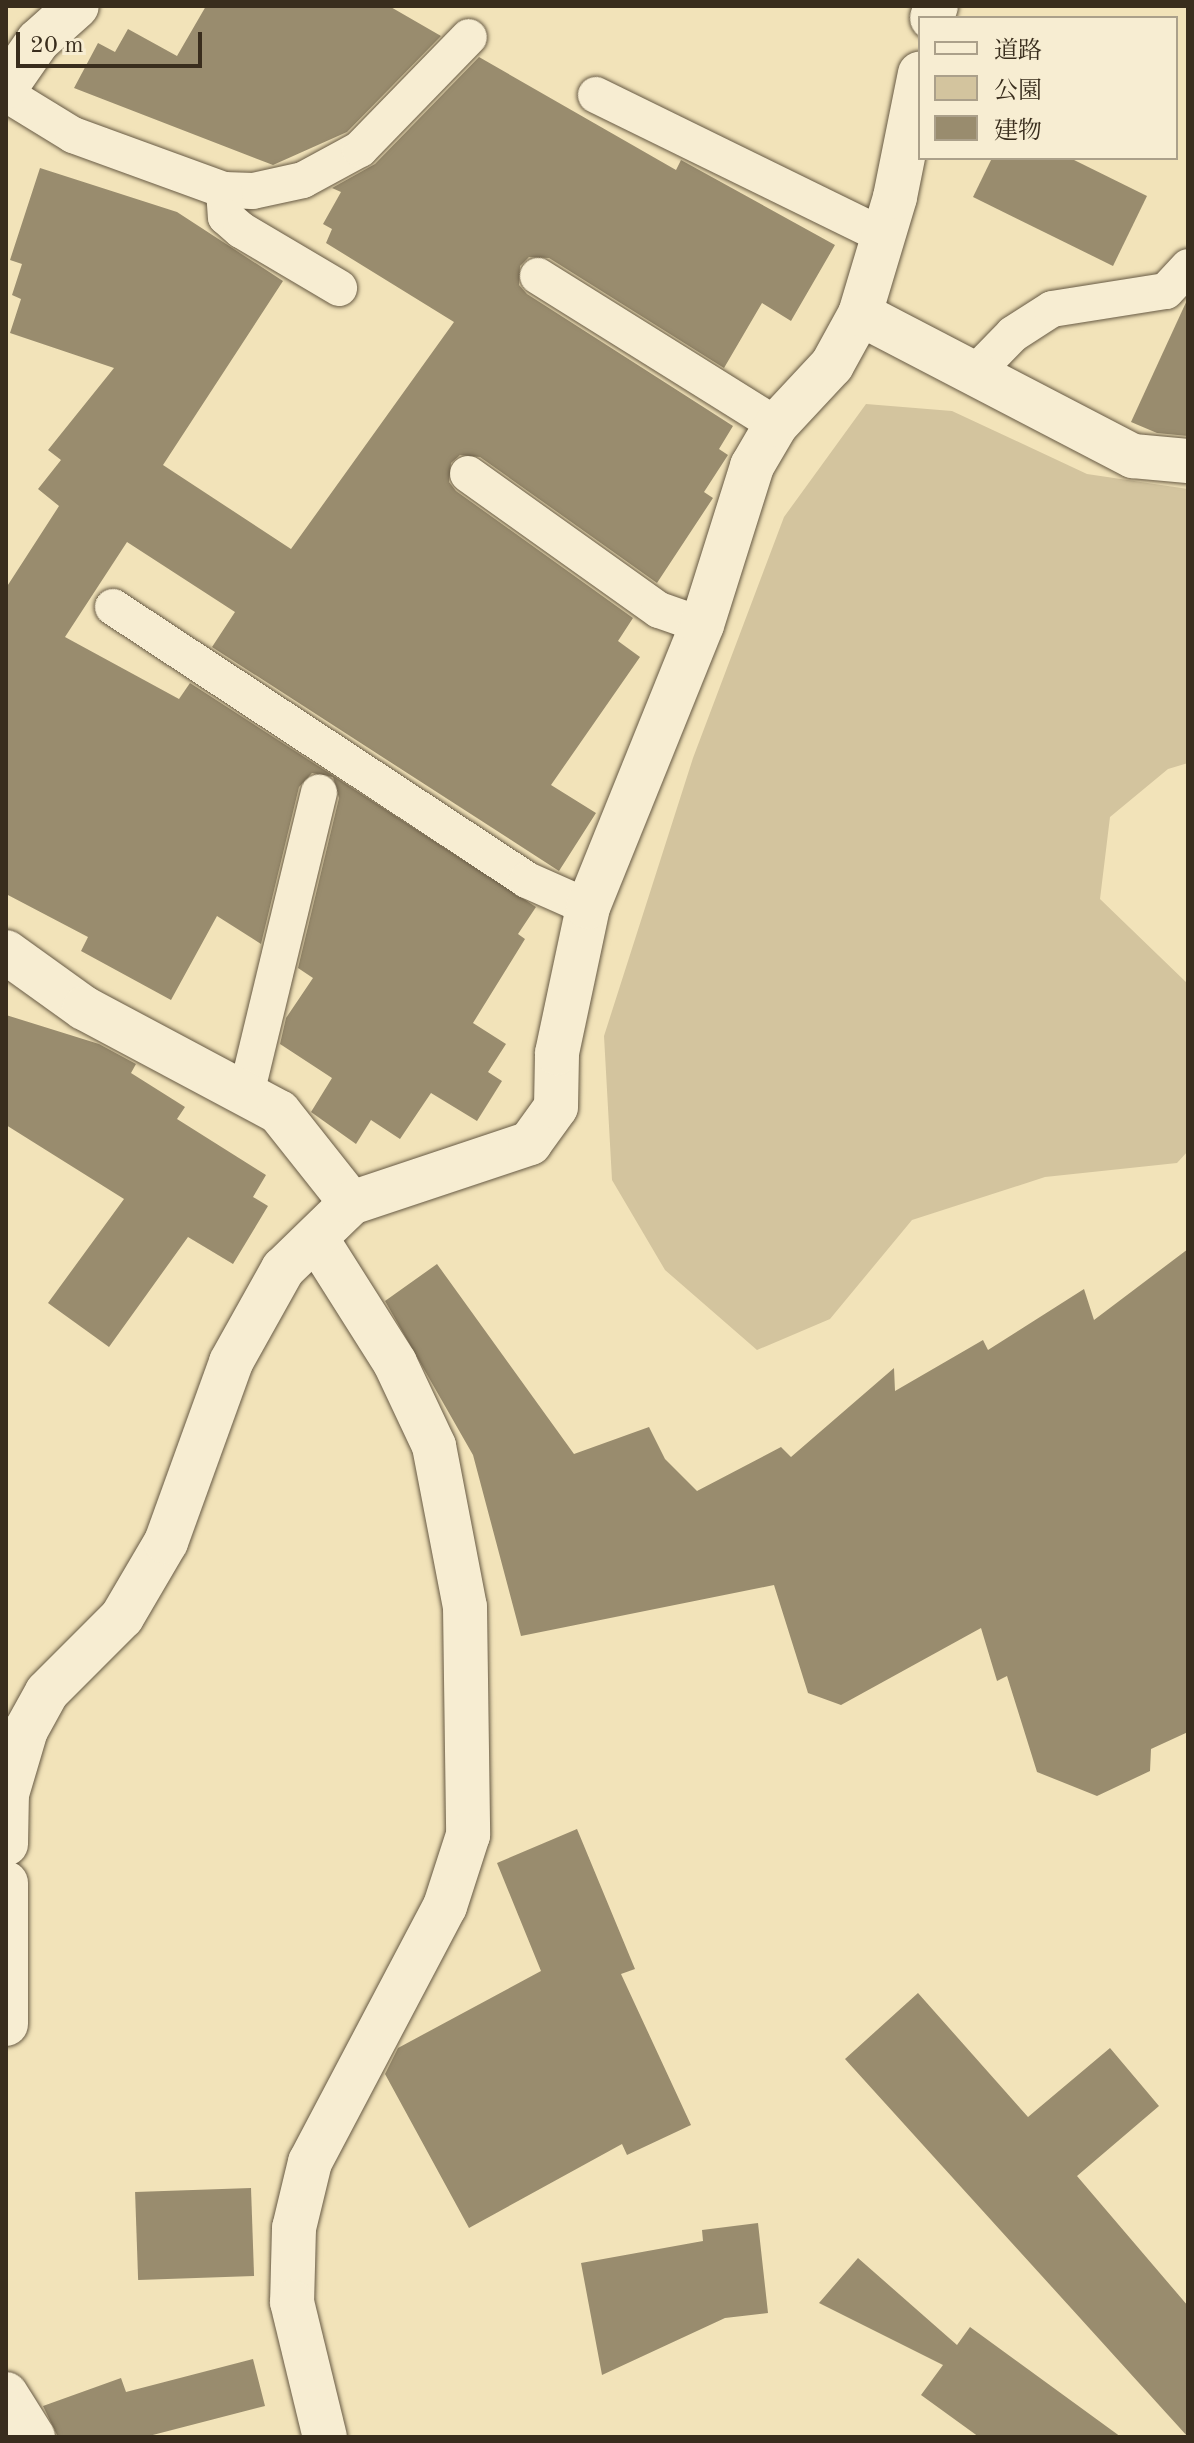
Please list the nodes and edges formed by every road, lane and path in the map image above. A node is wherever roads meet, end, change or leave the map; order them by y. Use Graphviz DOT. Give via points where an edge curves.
graph roads {
  1 [pos="77,6"];
  2 [pos="469,37"];
  3 [pos="918,82"];
  4 [pos="6,87"];
  5 [pos="6,94"];
  6 [pos="596,95"];
  7 [pos="224,190"];
  8 [pos="884,236"];
  9 [pos="1188,267"];
  10 [pos="538,276"];
  11 [pos="339,288"];
  12 [pos="860,314"];
  13 [pos="973,375"];
  14 [pos="776,425"];
  15 [pos="1188,461"];
  16 [pos="468,474"];
  17 [pos="113,607"];
  18 [pos="702,625"];
  19 [pos="319,793"];
  20 [pos="588,907"];
  21 [pos="6,952"];
  22 [pos="247,1090"];
  23 [pos="351,1203"];
  24 [pos="316,1238"];
  25 [pos="6,1844"];
  26 [pos="6,1883"];
  27 [pos="6,2024"];
  28 [pos="6,2394"];
  29 [pos="33,2437"];
  30 [pos="325,2437"];
  1 -- 4 [label="street" via="38,41"];
  2 -- 7 [label="lane" via="360,149 303,180"];
  3 -- 8 [label="street"];
  5 -- 7 [label="lane" via="73,135"];
  6 -- 8 [label="lane"];
  7 -- 11 [label="lane" via="226,217 234,224"];
  8 -- 12 [label="street"];
  9 -- 13 [label="lane" via="1166,291 1052,309 1013,334"];
  10 -- 14 [label="lane"];
  12 -- 13 [label="street"];
  12 -- 14 [label="street" via="832,365"];
  13 -- 15 [label="street" via="1133,456"];
  14 -- 18 [label="street" via="752,466"];
  16 -- 18 [label="lane" via="659,610"];
  17 -- 20 [label="lane" via="527,880"];
  18 -- 20 [label="street"];
  19 -- 22 [label="lane"];
  20 -- 23 [label="street" via="557,1053 556,1107 530,1143"];
  21 -- 22 [label="street" via="84,1008"];
  22 -- 23 [label="street" via="279,1112"];
  23 -- 24 [label="street"];
  24 -- 25 [label="street" via="283,1269 231,1362 166,1542 122,1617 47,1692 26,1730 7,1794"];
  24 -- 30 [label="street" via="395,1363 434,1446 465,1607 468,1835 445,1906 310,2162 294,2228 292,2302"];
  26 -- 27 [label="street"];
  28 -- 29 [label="street"];
}
